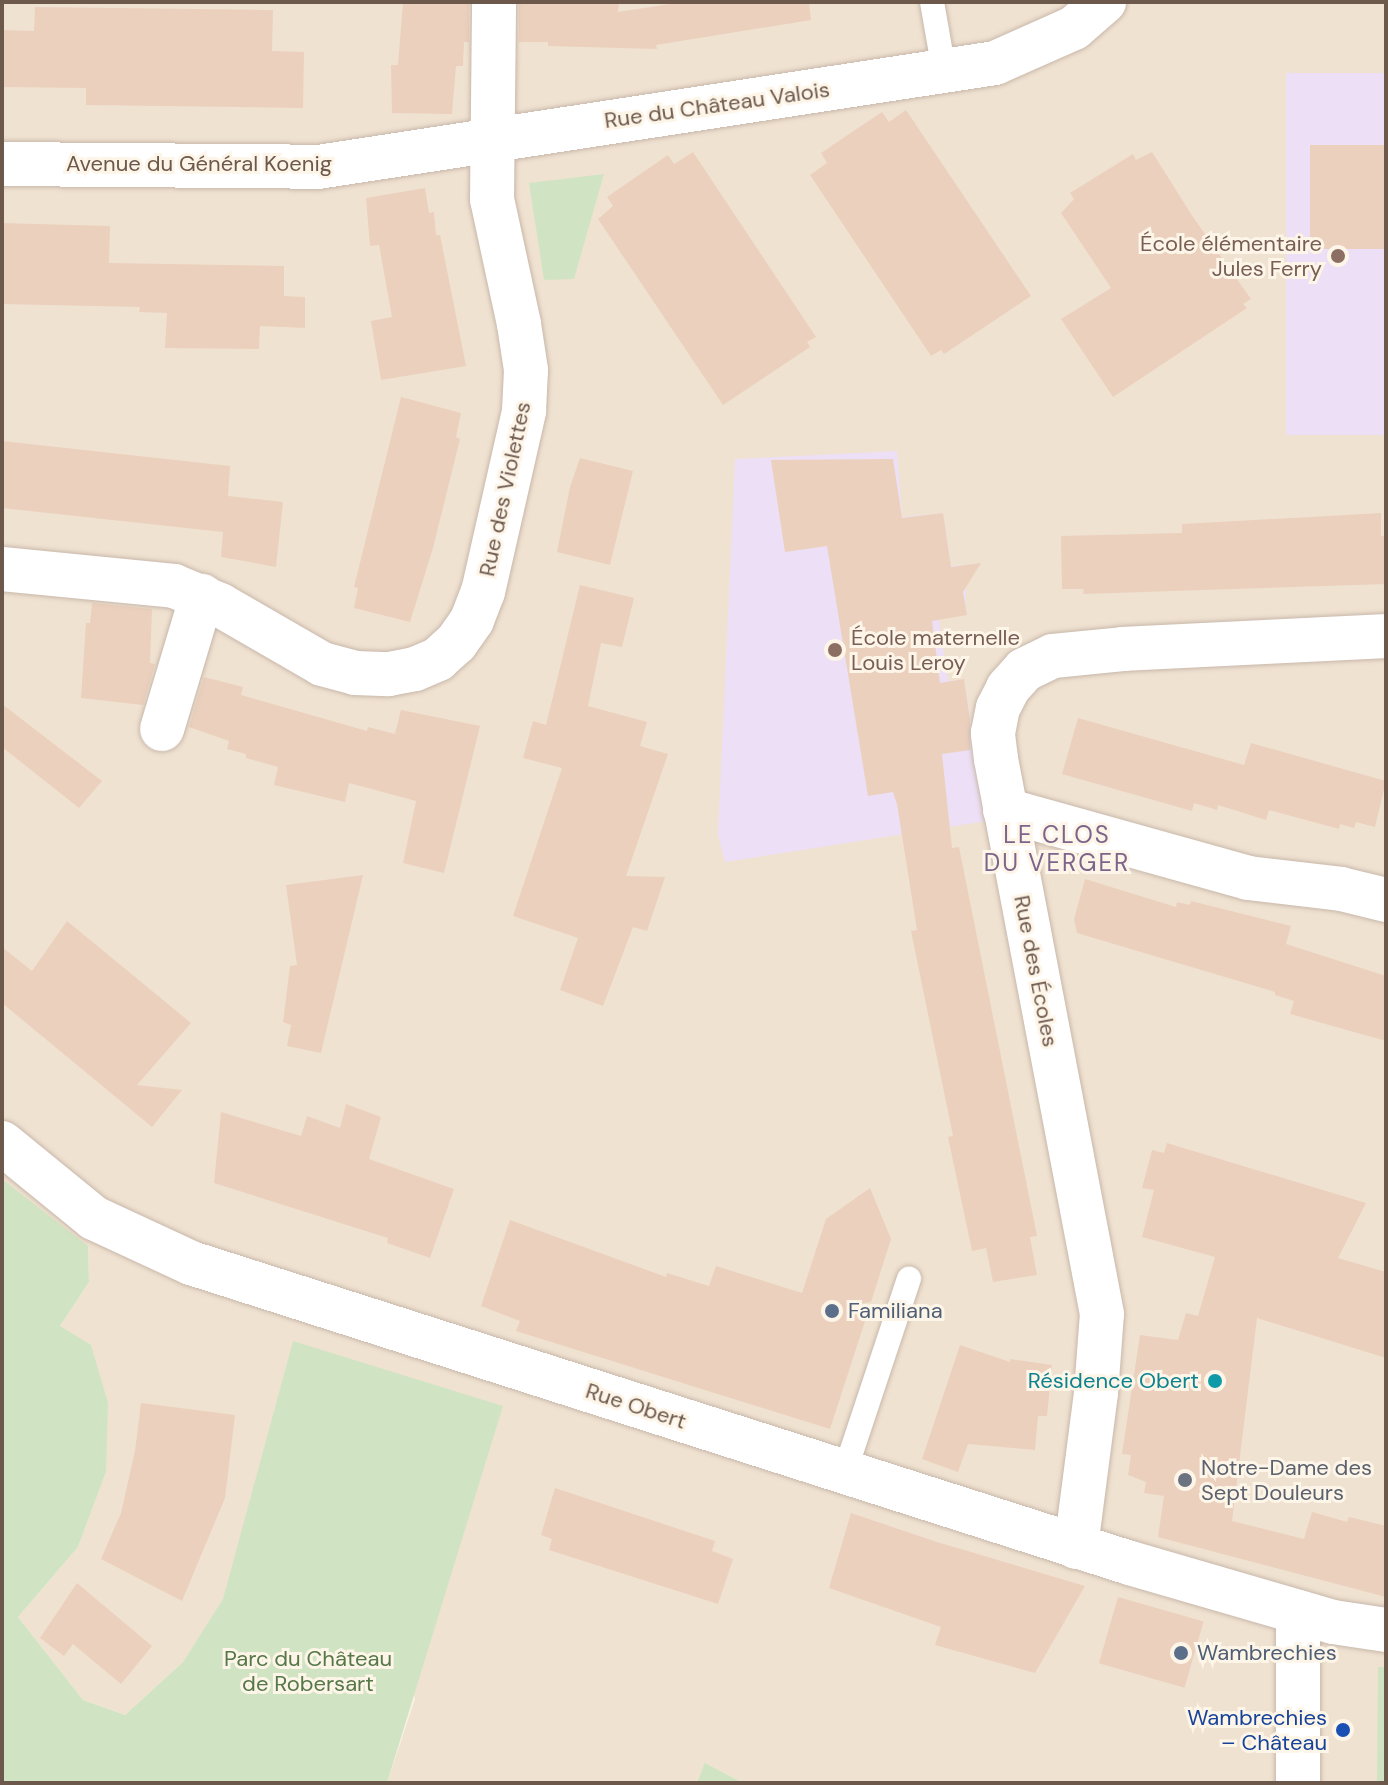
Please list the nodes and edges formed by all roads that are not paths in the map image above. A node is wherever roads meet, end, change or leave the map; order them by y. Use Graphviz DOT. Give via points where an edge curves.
graph roads {
  1 [pos="494,2"];
  2 [pos="932,2"];
  3 [pos="1104,2"];
  4 [pos="944,71"];
  5 [pos="490,142"];
  6 [pos="2,164"];
  7 [pos="2,569"];
  8 [pos="202,596"];
  9 [pos="1386,636"];
  10 [pos="162,729"];
  11 [pos="1005,810"];
  12 [pos="1386,900"];
  13 [pos="2,1143"];
  14 [pos="909,1279"];
  15 [pos="844,1474"];
  16 [pos="1076,1547"];
  17 [pos="1298,1612"];
  18 [pos="1386,1630"];
  19 [pos="1298,1783"];
  1 -- 5 [label="street, Rue des Violettes"];
  2 -- 4 [label="lane"];
  3 -- 4 [label="street, Rue du Château Valois" via="1074,28 1042,45 995,63"];
  4 -- 5 [label="street, Rue du Château Valois"];
  5 -- 6 [label="street, Avenue du Général Koenig" via="318,167"];
  5 -- 8 [label="street, Rue des Violettes" via="492,199 526,370 524,411 472,620 438,659 389,674 355,673 322,664"];
  7 -- 8 [label="street, Rue des Violettes" via="174,586"];
  8 -- 10 [label="street"];
  9 -- 11 [label="street, Rue des Écoles" via="1053,656 1024,670 998,708 993,733"];
  11 -- 12 [label="street" via="1248,878"];
  11 -- 16 [label="street, Rue des Écoles" via="1102,1314"];
  13 -- 15 [label="street, Rue Obert" via="94,1218 191,1263"];
  14 -- 15 [label="lane"];
  15 -- 16 [label="street, Rue Obert"];
  16 -- 17 [label="street, Rue Obert"];
  17 -- 18 [label="street, Rue Obert"];
  17 -- 19 [label="street"];
}
